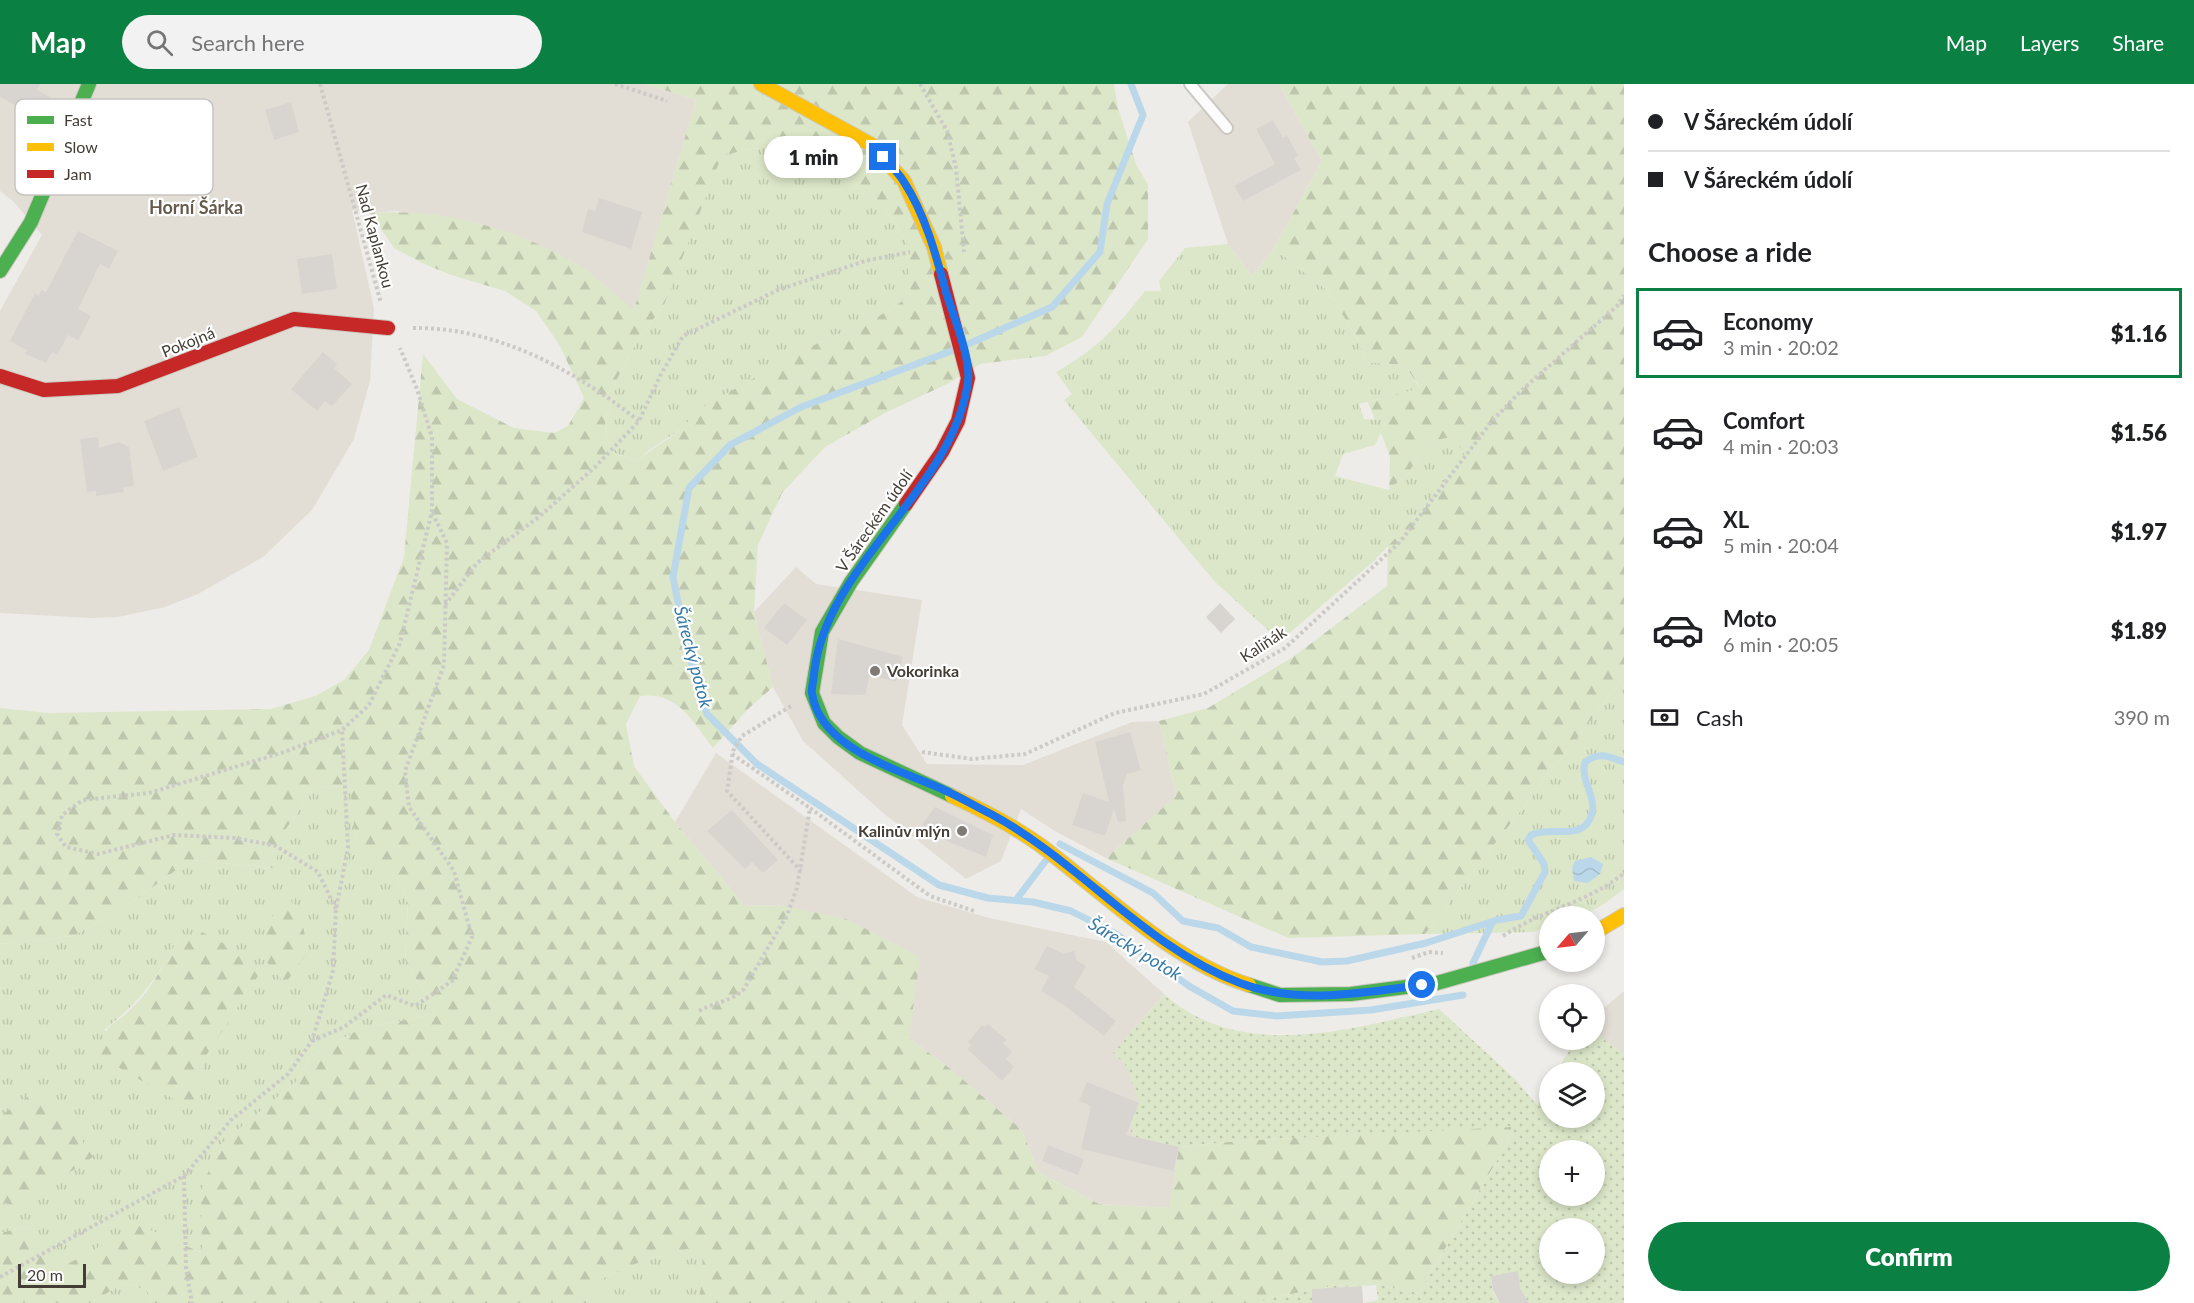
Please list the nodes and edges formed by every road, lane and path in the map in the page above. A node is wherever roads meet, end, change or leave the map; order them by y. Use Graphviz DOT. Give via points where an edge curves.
graph roads {
  1 [pos="89,84"];
  2 [pos="320,84"];
  3 [pos="615,84"];
  4 [pos="761,84"];
  5 [pos="920,84"];
  6 [pos="1190,84"];
  7 [pos="83,99"];
  8 [pos="667,101"];
  9 [pos="1227,128"];
  10 [pos="42,195"];
  11 [pos="934,247"];
  12 [pos="964,255"];
  13 [pos="0,271"];
  14 [pos="1624,295"];
  15 [pos="388,328"];
  16 [pos="0,376"];
  17 [pos="639,421"];
  18 [pos="432,512"];
  19 [pos="446,605"];
  20 [pos="812,693"];
  21 [pos="342,730"];
  22 [pos="911,748"];
  23 [pos="733,752"];
  24 [pos="810,808"];
  25 [pos="801,871"];
  26 [pos="1624,873"];
  27 [pos="336,909"];
  28 [pos="974,911"];
  29 [pos="1624,915"];
  30 [pos="1605,926"];
  31 [pos="1497,942"];
  32 [pos="1453,954"];
  33 [pos="1539,954"];
  34 [pos="1408,960"];
  35 [pos="699,1011"];
  36 [pos="312,1041"];
  37 [pos="184,1176"];
  38 [pos="0,1276"];
  39 [pos="192,1303"];
  1 -- 7 [label="street"];
  2 -- 15 [label="path, Nad Kaplankou"];
  3 -- 8 [label="path"];
  4 -- 11 [label="street, V Šáreckém údolí" via="872,144 904,182"];
  5 -- 12 [label="path" via="946,131 954,159"];
  6 -- 9 [label="lane"];
  10 -- 13 [label="street" via="31,222"];
  11 -- 17 [label="path" via="865,261 778,290 683,336"];
  11 -- 20 [label="street, V Šáreckém údolí" via="968,378 958,421 942,452 851,582 822,632"];
  14 -- 22 [label="path, Kaliňák" via="1617,306 1492,421 1400,542 1285,648 1204,694 1115,712 1025,754 972,759"];
  15 -- 16 [label="street, Pokojná" via="294,319 118,386 44,390"];
  15 -- 17 [label="path" via="446,328 548,360"];
  15 -- 18 [label="path, Nad Kaplankou" via="406,357 432,437"];
  17 -- 19 [label="path" via="540,516 477,563"];
  18 -- 19 [label="path" via="447,543"];
  18 -- 21 [label="path" via="400,643 369,705"];
  19 -- 36 [label="path" via="444,665 405,771 409,807 454,871 472,937 452,981 415,1006 386,995 344,1028"];
  20 -- 23 [label="path" via="742,736"];
  20 -- 33 [label="street" via="824,723 860,753 964,800 1038,844 1177,950 1239,982 1281,995 1351,994 1437,983"];
  21 -- 27 [label="path" via="348,848"];
  21 -- 27 [label="path" via="149,793 83,800 62,815 57,834 66,847 98,854 174,835 235,838 276,846 318,872"];
  23 -- 24 [label="path"];
  23 -- 25 [label="path" via="727,791"];
  24 -- 25 [label="path"];
  24 -- 28 [label="path" via="930,896"];
  25 -- 35 [label="path" via="787,915 744,989 734,999"];
  26 -- 31 [label="path" via="1591,896 1550,910"];
  27 -- 36 [label="path" via="333,971"];
  29 -- 30 [label="street"];
  32 -- 34 [label="path" via="1429,952"];
  36 -- 37 [label="path" via="288,1074 231,1120"];
  37 -- 38 [label="path"];
  37 -- 39 [label="path" via="186,1268"];
}
